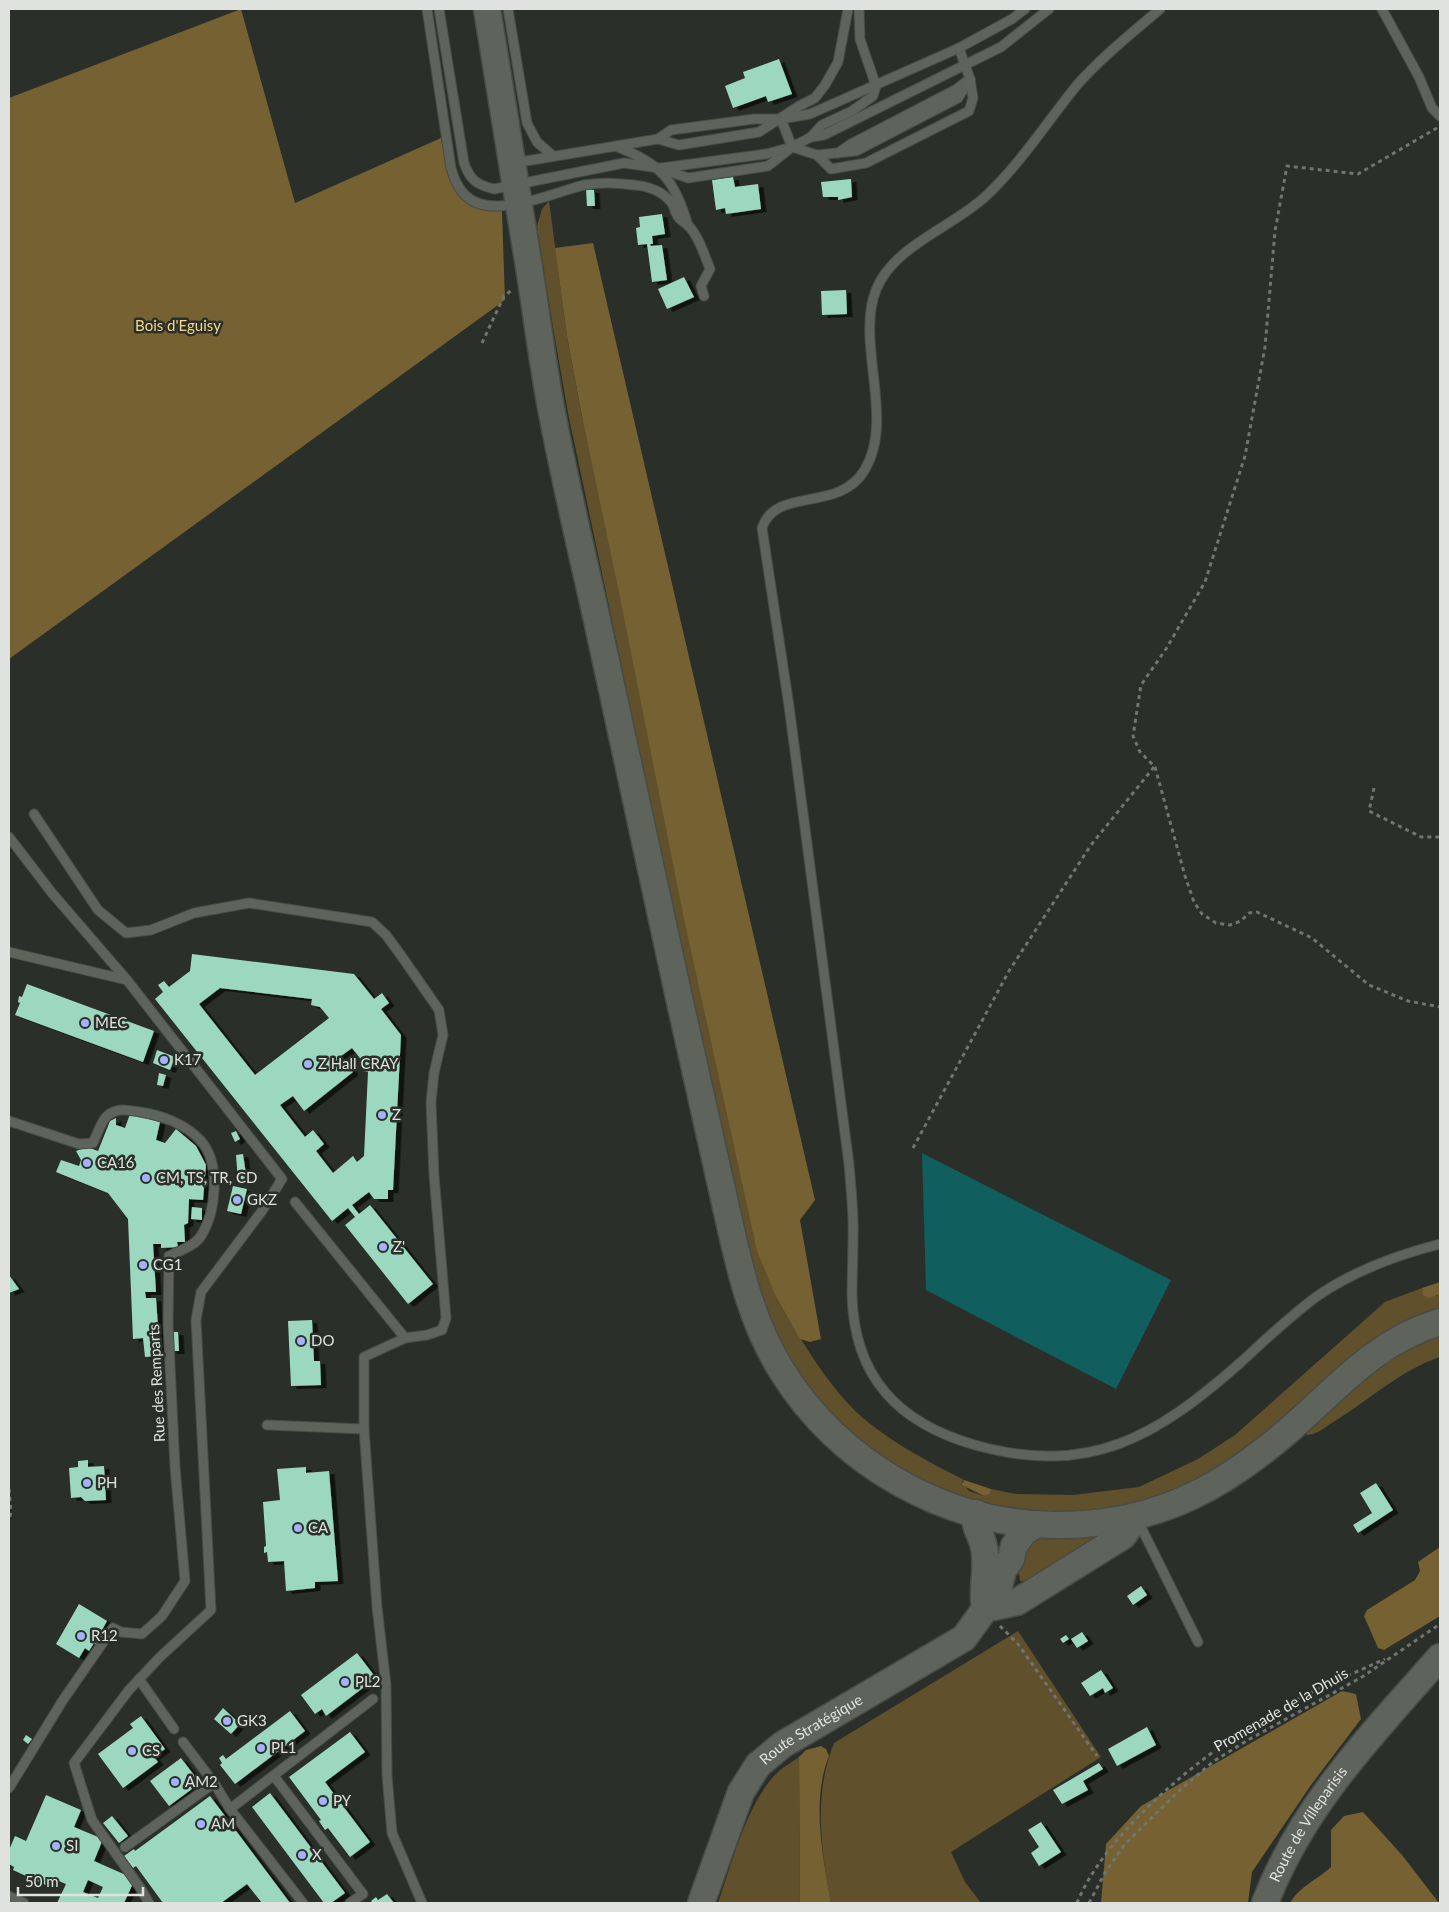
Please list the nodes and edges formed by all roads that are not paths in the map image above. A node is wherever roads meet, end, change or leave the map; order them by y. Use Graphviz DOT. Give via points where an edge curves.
graph roads {
  1 [pos="427,9"];
  2 [pos="439,9"];
  3 [pos="487,9"];
  4 [pos="508,9"];
  5 [pos="848,9"];
  6 [pos="859,9"];
  7 [pos="1025,9"];
  8 [pos="1049,9"];
  9 [pos="1160,9"];
  10 [pos="1382,9"];
  11 [pos="959,48"];
  12 [pos="966,64"];
  13 [pos="970,79"];
  14 [pos="876,86"];
  15 [pos="1440,116"];
  16 [pos="781,119"];
  17 [pos="810,137"];
  18 [pos="658,139"];
  19 [pos="615,146"];
  20 [pos="792,147"];
  21 [pos="817,155"];
  22 [pos="553,156"];
  23 [pos="659,168"];
  24 [pos="516,184"];
  25 [pos="688,226"];
  26 [pos="704,296"];
  27 [pos="34,814"];
  28 [pos="9,837"];
  29 [pos="9,952"];
  30 [pos="127,980"];
  31 [pos="9,1121"];
  32 [pos="295,1202"];
  33 [pos="1440,1244"];
  34 [pos="1440,1322"];
  35 [pos="405,1338"];
  36 [pos="267,1424"];
  37 [pos="364,1429"];
  38 [pos="986,1516"];
  39 [pos="1136,1517"];
  40 [pos="1036,1524"];
  41 [pos="1003,1570"];
  42 [pos="984,1609"];
  43 [pos="1198,1642"];
  44 [pos="1440,1657"];
  45 [pos="139,1679"];
  46 [pos="373,1699"];
  47 [pos="174,1729"];
  48 [pos="183,1742"];
  49 [pos="274,1776"];
  50 [pos="214,1783"];
  51 [pos="9,1788"];
  52 [pos="230,1809"];
  53 [pos="125,1847"];
  54 [pos="9,1896"];
  55 [pos="21,1902"];
  56 [pos="149,1903"];
  57 [pos="303,1903"];
  58 [pos="350,1903"];
  59 [pos="422,1903"];
  60 [pos="701,1903"];
  61 [pos="1264,1903"];
  1 -- 24 [label="lane" via="451,168 457,185 466,196 482,204 501,206"];
  2 -- 24 [label="lane" via="469,177 479,186 494,189"];
  3 -- 24 [label="main road"];
  4 -- 22 [label="lane" via="527,123 538,142"];
  5 -- 16 [label="lane" via="838,62 826,85 815,98"];
  6 -- 14 [label="lane" via="860,39"];
  7 -- 11 [label="lane"];
  8 -- 12 [label="lane" via="1014,39"];
  9 -- 33 [label="lane" via="1093,68 986,196 905,253 882,275 871,309 876,416 871,458 852,486 835,495 772,510 765,517 762,528 849,1164 854,1235 852,1297 858,1339 870,1372 885,1394 920,1423 962,1441 997,1451 1036,1455 1092,1452 1127,1442 1180,1412 1287,1319 1348,1278 1381,1263"];
  10 -- 15 [label="lane" via="1432,108"];
  11 -- 12 [label="lane"];
  11 -- 14 [label="lane"];
  12 -- 13 [label="lane"];
  12 -- 17 [label="lane" via="824,135"];
  13 -- 21 [label="lane" via="958,98 856,151"];
  13 -- 21 [label="lane" via="973,98 970,111 866,163 831,169"];
  14 -- 16 [label="lane" via="810,114"];
  14 -- 17 [label="lane" via="873,96 852,111 822,125"];
  16 -- 18 [label="lane" via="754,118 671,130"];
  16 -- 18 [label="lane" via="759,132 679,145"];
  16 -- 20 [label="lane"];
  17 -- 20 [label="lane"];
  18 -- 19 [label="lane"];
  19 -- 22 [label="lane"];
  19 -- 23 [label="lane"];
  20 -- 21 [label="lane"];
  20 -- 23 [label="lane" via="766,154"];
  20 -- 23 [label="lane" via="768,166 688,178"];
  22 -- 24 [label="lane"];
  23 -- 24 [label="lane" via="624,163"];
  23 -- 25 [label="lane" via="672,185"];
  24 -- 25 [label="lane" via="539,199 585,185 616,182 643,186 672,202 677,216"];
  24 -- 38 [label="main road" via="554,424 738,1262 754,1316 792,1386 844,1444 900,1484 940,1502"];
  25 -- 26 [label="lane" via="701,244 710,269 701,286"];
  27 -- 35 [label="lane" via="98,910 126,933 150,930 194,913 249,904 372,922 400,954 439,1010 444,1035 434,1073 431,1102 446,1318 442,1330"];
  28 -- 30 [label="lane"];
  29 -- 30 [label="lane"];
  30 -- 45 [label="lane" via="282,1179 201,1292 196,1320 211,1610"];
  31 -- 51 [label="lane, Rue des Remparts" via="79,1144 93,1143 106,1116 120,1109 155,1114 181,1125 202,1142 212,1163 213,1188 209,1219 200,1238 168,1256 175,1467 185,1581 162,1616 142,1634 113,1628 63,1700"];
  32 -- 35 [label="lane"];
  34 -- 39 [label="main road" via="1417,1329 1386,1346 1242,1469 1186,1500"];
  35 -- 37 [label="lane" via="364,1357"];
  36 -- 37 [label="lane"];
  37 -- 59 [label="lane" via="386,1685 387,1775 392,1832"];
  38 -- 40 [label="main road"];
  38 -- 41 [label="main road, Route Stratégique" via="999,1529 998,1558"];
  38 -- 42 [label="main road" via="974,1523 982,1542 986,1566"];
  39 -- 40 [label="main road" via="1079,1524"];
  39 -- 42 [label="main road" via="1123,1536 1017,1602"];
  39 -- 43 [label="lane"];
  40 -- 41 [label="main road, Route Stratégique" via="1023,1533 1014,1546 1012,1559"];
  41 -- 42 [label="main road, Route Stratégique" via="998,1590"];
  42 -- 60 [label="main road, Route Stratégique" via="964,1638 782,1745 758,1765 738,1798"];
  44 -- 61 [label="main road, Route de Villeparisis" via="1359,1748 1311,1812 1281,1864"];
  45 -- 47 [label="lane"];
  45 -- 56 [label="lane" via="74,1763 92,1820"];
  46 -- 49 [label="lane"];
  48 -- 50 [label="lane"];
  49 -- 52 [label="lane"];
  49 -- 58 [label="lane" via="363,1894"];
  50 -- 52 [label="lane"];
  50 -- 53 [label="lane"];
  52 -- 57 [label="lane"];
  54 -- 55 [label="lane"];
}
